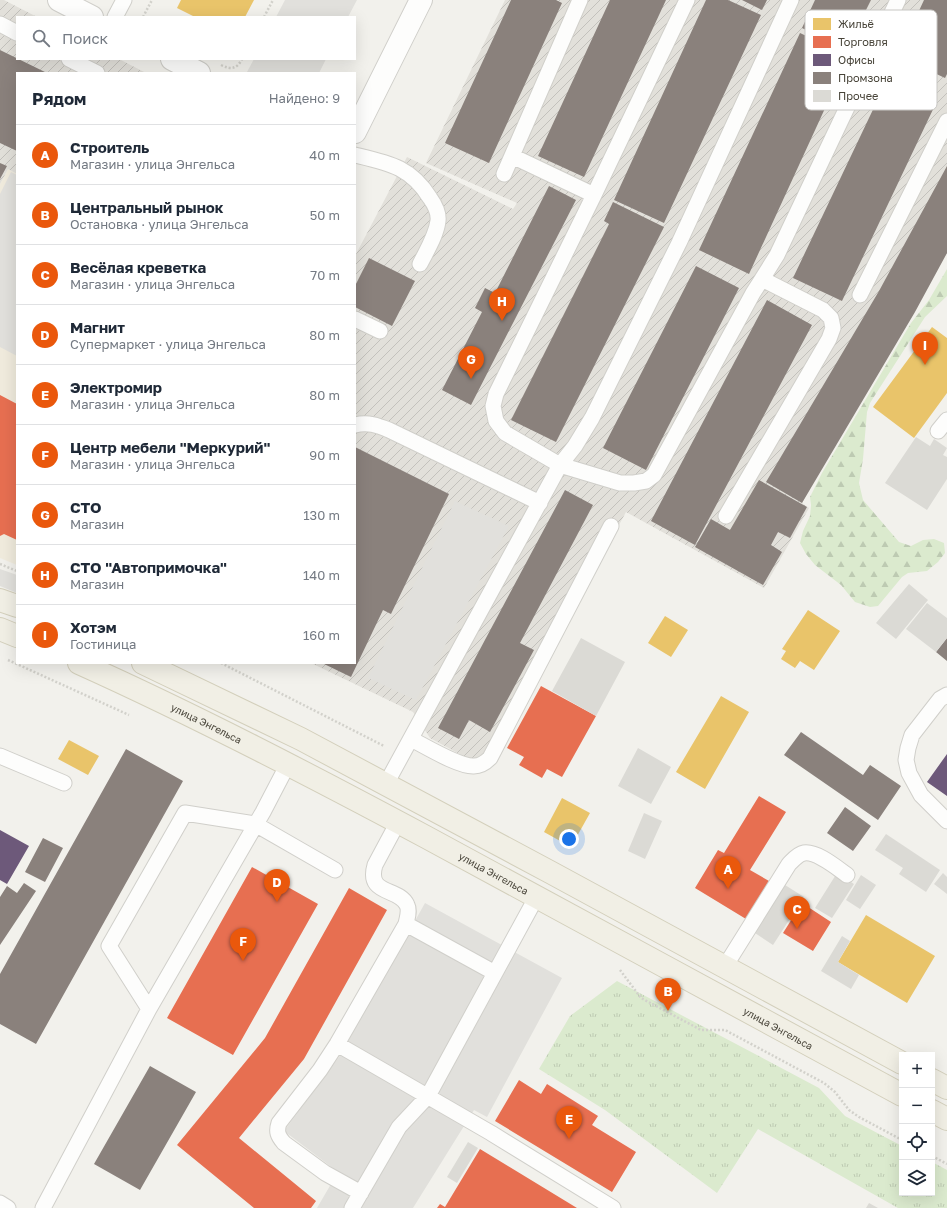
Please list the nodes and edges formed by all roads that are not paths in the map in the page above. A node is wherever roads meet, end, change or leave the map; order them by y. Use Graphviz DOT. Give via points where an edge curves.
graph roads {
  1 [pos="59,0"];
  2 [pos="124,0"];
  3 [pos="421,0"];
  4 [pos="580,0"];
  5 [pos="687,0"];
  6 [pos="791,0"];
  7 [pos="898,0"];
  8 [pos="893,10"];
  9 [pos="90,16"];
  10 [pos="116,16"];
  11 [pos="0,24"];
  12 [pos="16,32"];
  13 [pos="71,60"];
  14 [pos="176,60"];
  15 [pos="207,67"];
  16 [pos="95,72"];
  17 [pos="846,110"];
  18 [pos="947,121"];
  19 [pos="356,130"];
  20 [pos="356,155"];
  21 [pos="512,156"];
  22 [pos="504,174"];
  23 [pos="594,195"];
  24 [pos="420,264"];
  25 [pos="762,279"];
  26 [pos="860,295"];
  27 [pos="356,320"];
  28 [pos="380,332"];
  29 [pos="356,425"];
  30 [pos="560,465"];
  31 [pos="540,503"];
  32 [pos="726,516"];
  33 [pos="611,526"];
  34 [pos="0,600"];
  35 [pos="16,606"];
  36 [pos="0,629"];
  37 [pos="16,636"];
  38 [pos="83,664"];
  39 [pos="145,664"];
  40 [pos="947,695"];
  41 [pos="301,739"];
  42 [pos="411,739"];
  43 [pos="0,756"];
  44 [pos="288,764"];
  45 [pos="64,783"];
  46 [pos="386,784"];
  47 [pos="947,821"];
  48 [pos="398,822"];
  49 [pos="255,824"];
  50 [pos="335,870"];
  51 [pos="848,874"];
  52 [pos="537,896"];
  53 [pos="406,924"];
  54 [pos="724,968"];
  55 [pos="495,973"];
  56 [pos="149,1009"];
  57 [pos="337,1044"];
  58 [pos="899,1062"];
  59 [pos="935,1082"];
  60 [pos="947,1088"];
  61 [pos="899,1093"];
  62 [pos="428,1096"];
  63 [pos="935,1113"];
  64 [pos="947,1119"];
  65 [pos="361,1193"];
  66 [pos="0,1203"];
  67 [pos="8,1208"];
  68 [pos="43,1208"];
  69 [pos="352,1208"];
  70 [pos="613,1208"];
  1 -- 9 [label="street"];
  2 -- 10 [label="lane"];
  3 -- 19 [label="street"];
  4 -- 21 [label="lane"];
  5 -- 23 [label="lane"];
  6 -- 30 [label="lane" via="675,250 592,418"];
  7 -- 8 [label="lane"];
  11 -- 12 [label="lane"];
  13 -- 16 [label="lane"];
  14 -- 15 [label="street"];
  17 -- 25 [label="lane" via="777,255"];
  18 -- 26 [label="lane"];
  20 -- 24 [label="lane" via="400,168 420,182 436,206 438,219 435,234"];
  21 -- 22 [label="lane"];
  21 -- 23 [label="lane"];
  23 -- 30 [label="lane" via="492,406 496,421 505,433"];
  25 -- 30 [label="lane" via="654,475 646,481 620,483"];
  25 -- 32 [label="lane" via="823,310 831,318 833,328"];
  27 -- 28 [label="lane"];
  29 -- 31 [label="lane" via="374,424 389,430"];
  30 -- 31 [label="lane"];
  31 -- 42 [label="lane"];
  33 -- 42 [label="lane" via="490,758 484,764 475,767 463,765"];
  34 -- 35 [label="main road"];
  36 -- 37 [label="main road"];
  38 -- 44 [label="main road, улица Энгельса"];
  39 -- 41 [label="main road"];
  40 -- 47 [label="lane" via="940,699 912,735 906,760 909,773 921,795"];
  41 -- 44 [label="main road"];
  41 -- 46 [label="main road"];
  42 -- 46 [label="lane"];
  43 -- 45 [label="lane"];
  44 -- 48 [label="main road, улица Энгельса"];
  44 -- 49 [label="lane"];
  46 -- 54 [label="main road"];
  48 -- 52 [label="main road, улица Энгельса"];
  48 -- 53 [label="lane" via="375,865 373,880 401,898 407,905 409,913"];
  49 -- 50 [label="lane"];
  49 -- 56 [label="lane"];
  49 -- 56 [label="lane" via="185,813 109,946"];
  51 -- 54 [label="lane" via="814,854 805,853 797,856 789,864"];
  52 -- 55 [label="lane"];
  52 -- 61 [label="main road, улица Энгельса"];
  53 -- 55 [label="lane"];
  53 -- 57 [label="lane"];
  54 -- 58 [label="main road"];
  55 -- 62 [label="lane"];
  56 -- 68 [label="lane"];
  57 -- 62 [label="lane"];
  57 -- 65 [label="lane" via="279,1123 277,1130 279,1138 284,1143 325,1173"];
  59 -- 60 [label="main road"];
  62 -- 65 [label="lane" via="399,1127"];
  62 -- 70 [label="lane"];
  63 -- 64 [label="main road"];
  65 -- 69 [label="lane"];
  66 -- 67 [label="lane"];
}
